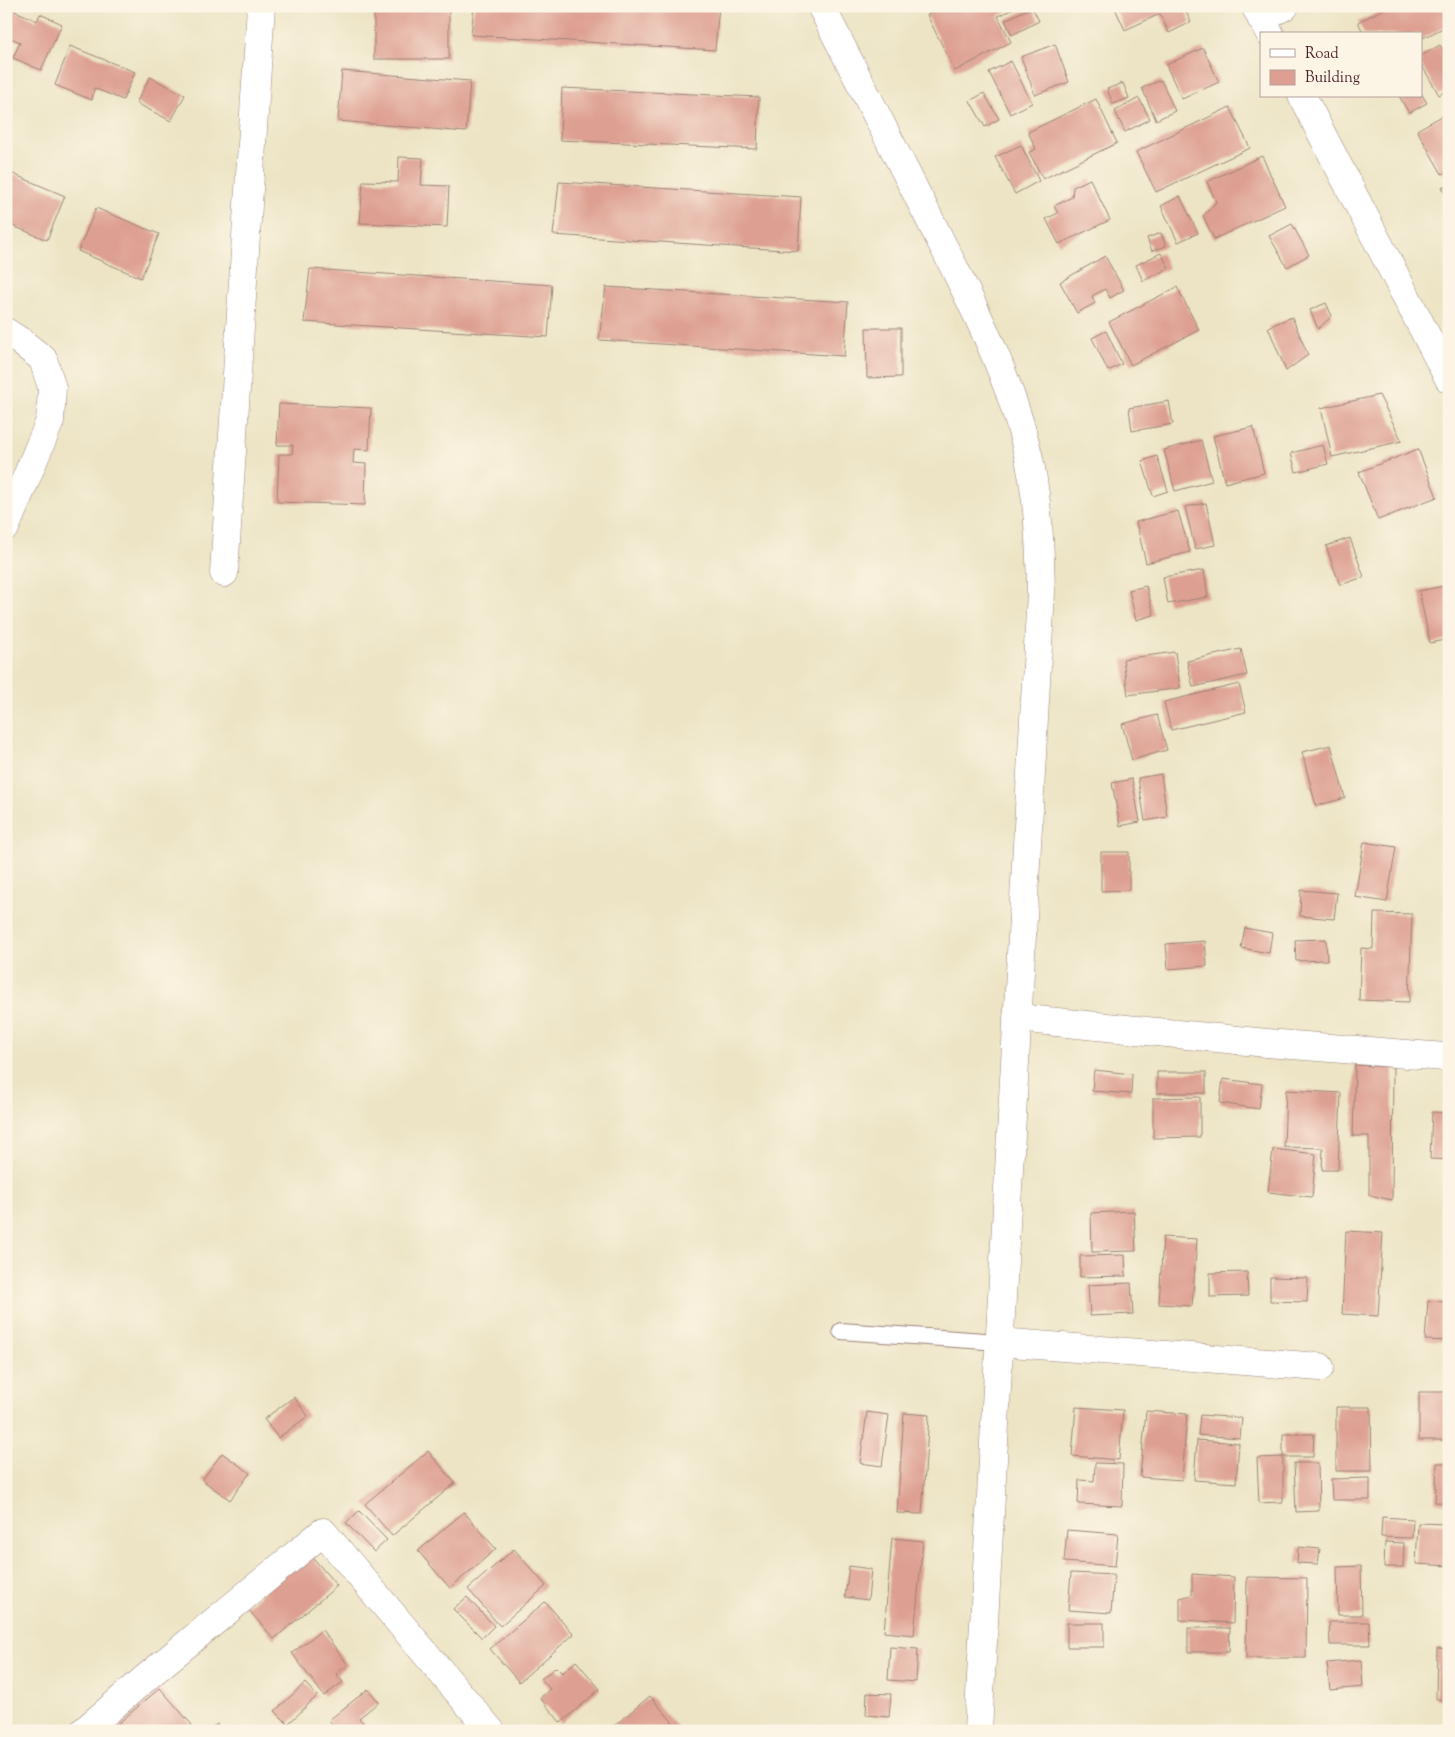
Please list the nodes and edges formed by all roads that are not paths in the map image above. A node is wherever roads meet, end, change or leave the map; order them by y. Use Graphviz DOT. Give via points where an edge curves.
graph roads {
  1 [pos="262,6"];
  2 [pos="821,6"];
  3 [pos="1303,98"];
  4 [pos="6,332"];
  5 [pos="1449,379"];
  6 [pos="6,526"];
  7 [pos="224,573"];
  8 [pos="1017,1018"];
  9 [pos="1445,1057"];
  10 [pos="841,1331"];
  11 [pos="1000,1342"];
  12 [pos="1320,1366"];
  13 [pos="84,1731"];
  14 [pos="491,1731"];
  15 [pos="978,1731"];
  1 -- 7 [label="street"];
  2 -- 8 [label="street" via="1001,366 1026,443 1040,541 1041,592"];
  3 -- 5 [label="street"];
  4 -- 6 [label="street" via="44,359 52,388 50,420"];
  8 -- 9 [label="street"];
  8 -- 11 [label="street"];
  10 -- 11 [label="lane"];
  11 -- 12 [label="street"];
  11 -- 15 [label="street"];
  13 -- 14 [label="street" via="323,1532"];
}
